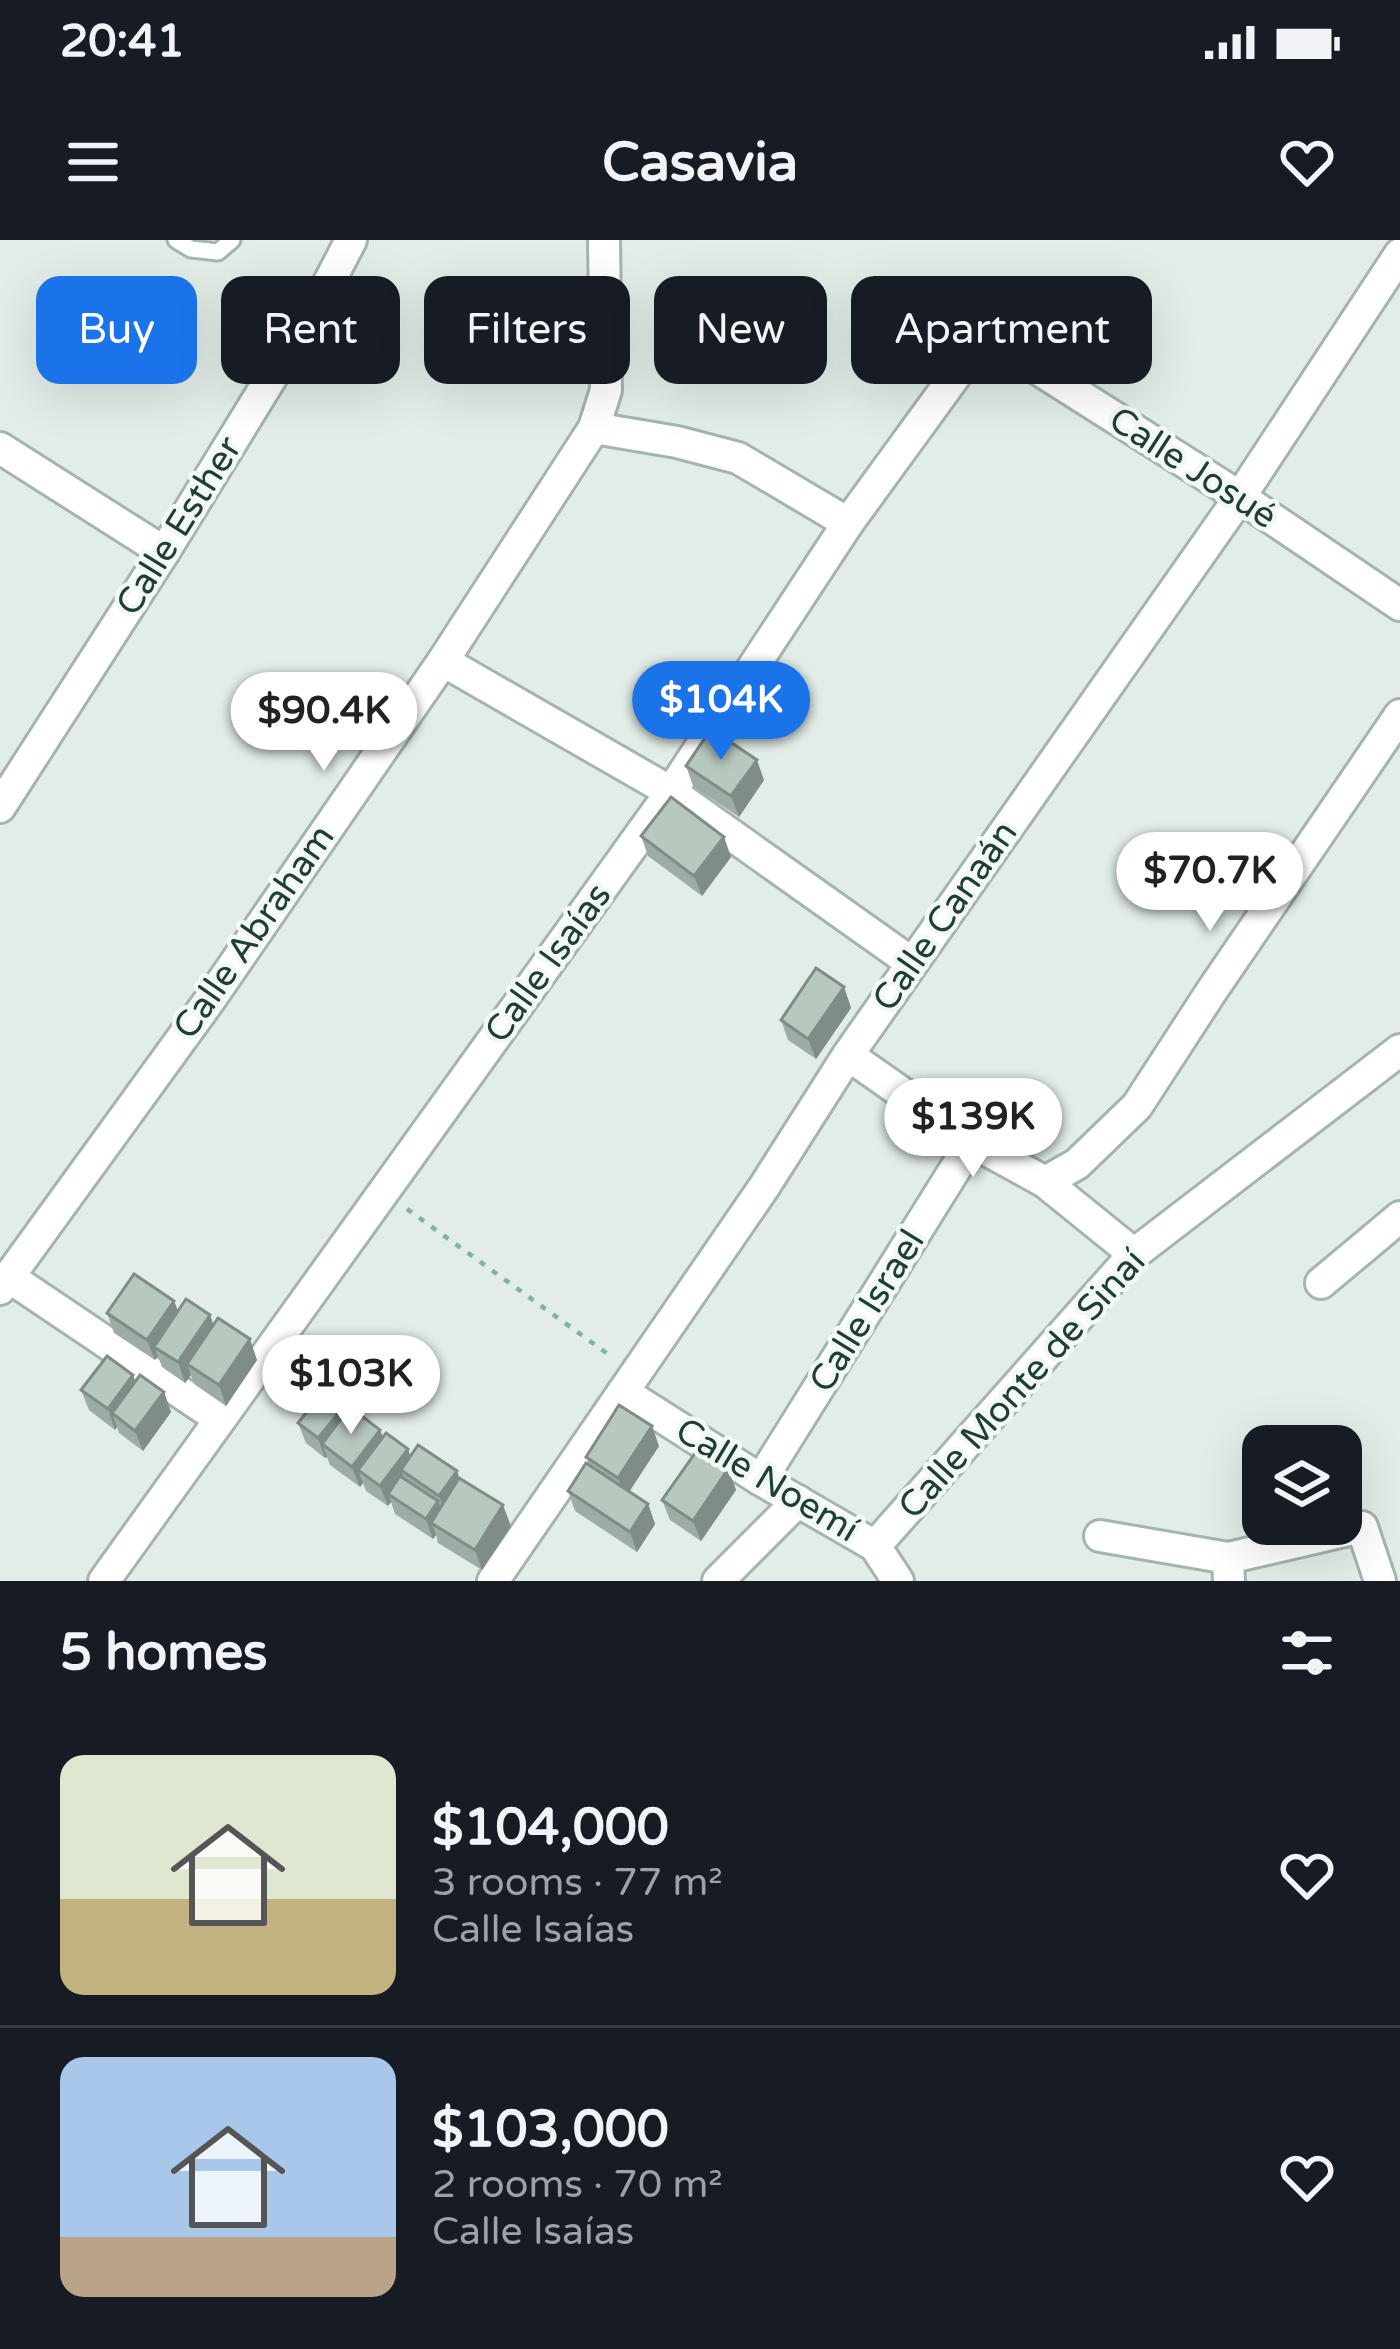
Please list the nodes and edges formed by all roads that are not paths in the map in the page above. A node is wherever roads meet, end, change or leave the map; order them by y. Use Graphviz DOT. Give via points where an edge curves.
graph roads {
  1 [pos="176,240"];
  2 [pos="232,240"];
  3 [pos="351,240"];
  4 [pos="604,240"];
  5 [pos="1400,254"];
  6 [pos="949,384"];
  7 [pos="1062,384"];
  8 [pos="594,428"];
  9 [pos="0,448"];
  10 [pos="1240,496"];
  11 [pos="848,523"];
  12 [pos="164,552"];
  13 [pos="1400,605"];
  14 [pos="442,661"];
  15 [pos="1400,715"];
  16 [pos="670,792"];
  17 [pos="0,807"];
  18 [pos="912,963"];
  19 [pos="1400,1050"];
  20 [pos="848,1055"];
  21 [pos="972,1142"];
  22 [pos="1045,1182"];
  23 [pos="1400,1217"];
  24 [pos="1134,1254"];
  25 [pos="5,1283"];
  26 [pos="1321,1283"];
  27 [pos="630,1383"];
  28 [pos="220,1419"];
  29 [pos="761,1480"];
  30 [pos="798,1501"];
  31 [pos="1100,1536"];
  32 [pos="875,1546"];
  33 [pos="1228,1570"];
  34 [pos="104,1581"];
  35 [pos="494,1581"];
  36 [pos="718,1581"];
  37 [pos="898,1581"];
  38 [pos="1381,1581"];
  1 -- 2 [label="lane" via="218,252"];
  3 -- 12 [label="street, Calle Esther"];
  4 -- 8 [label="street, Calle Abraham" via="607,390"];
  5 -- 10 [label="street, Calle Canaán"];
  6 -- 11 [label="street, Calle Isaías"];
  7 -- 10 [label="street, Calle Josué"];
  8 -- 11 [label="street" via="738,458"];
  8 -- 14 [label="street, Calle Abraham"];
  9 -- 12 [label="street"];
  10 -- 13 [label="street, Calle Josué"];
  10 -- 18 [label="street, Calle Canaán"];
  11 -- 16 [label="street, Calle Isaías"];
  12 -- 17 [label="street, Calle Esther"];
  14 -- 16 [label="street"];
  14 -- 25 [label="street, Calle Abraham"];
  15 -- 22 [label="street" via="1137,1106 1078,1164"];
  16 -- 18 [label="street"];
  16 -- 28 [label="street, Calle Isaías"];
  18 -- 20 [label="street, Calle Canaán"];
  19 -- 24 [label="street, Calle Monte de Sinaí"];
  20 -- 21 [label="street"];
  20 -- 27 [label="street, Calle Canaán"];
  21 -- 22 [label="street"];
  21 -- 29 [label="street, Calle Israel"];
  22 -- 24 [label="street"];
  23 -- 26 [label="street"];
  24 -- 32 [label="street, Calle Monte de Sinaí"];
  25 -- 28 [label="street"];
  27 -- 29 [label="street, Calle Noemí"];
  27 -- 35 [label="street, Calle Canaán"];
  28 -- 34 [label="street, Calle Isaías"];
  29 -- 30 [label="street, Calle Noemí"];
  30 -- 32 [label="street, Calle Noemí"];
  30 -- 36 [label="street"];
  31 -- 33 [label="street"];
  32 -- 37 [label="street, Calle Noemí"];
  33 -- 38 [label="street" via="1362,1527"];
}
